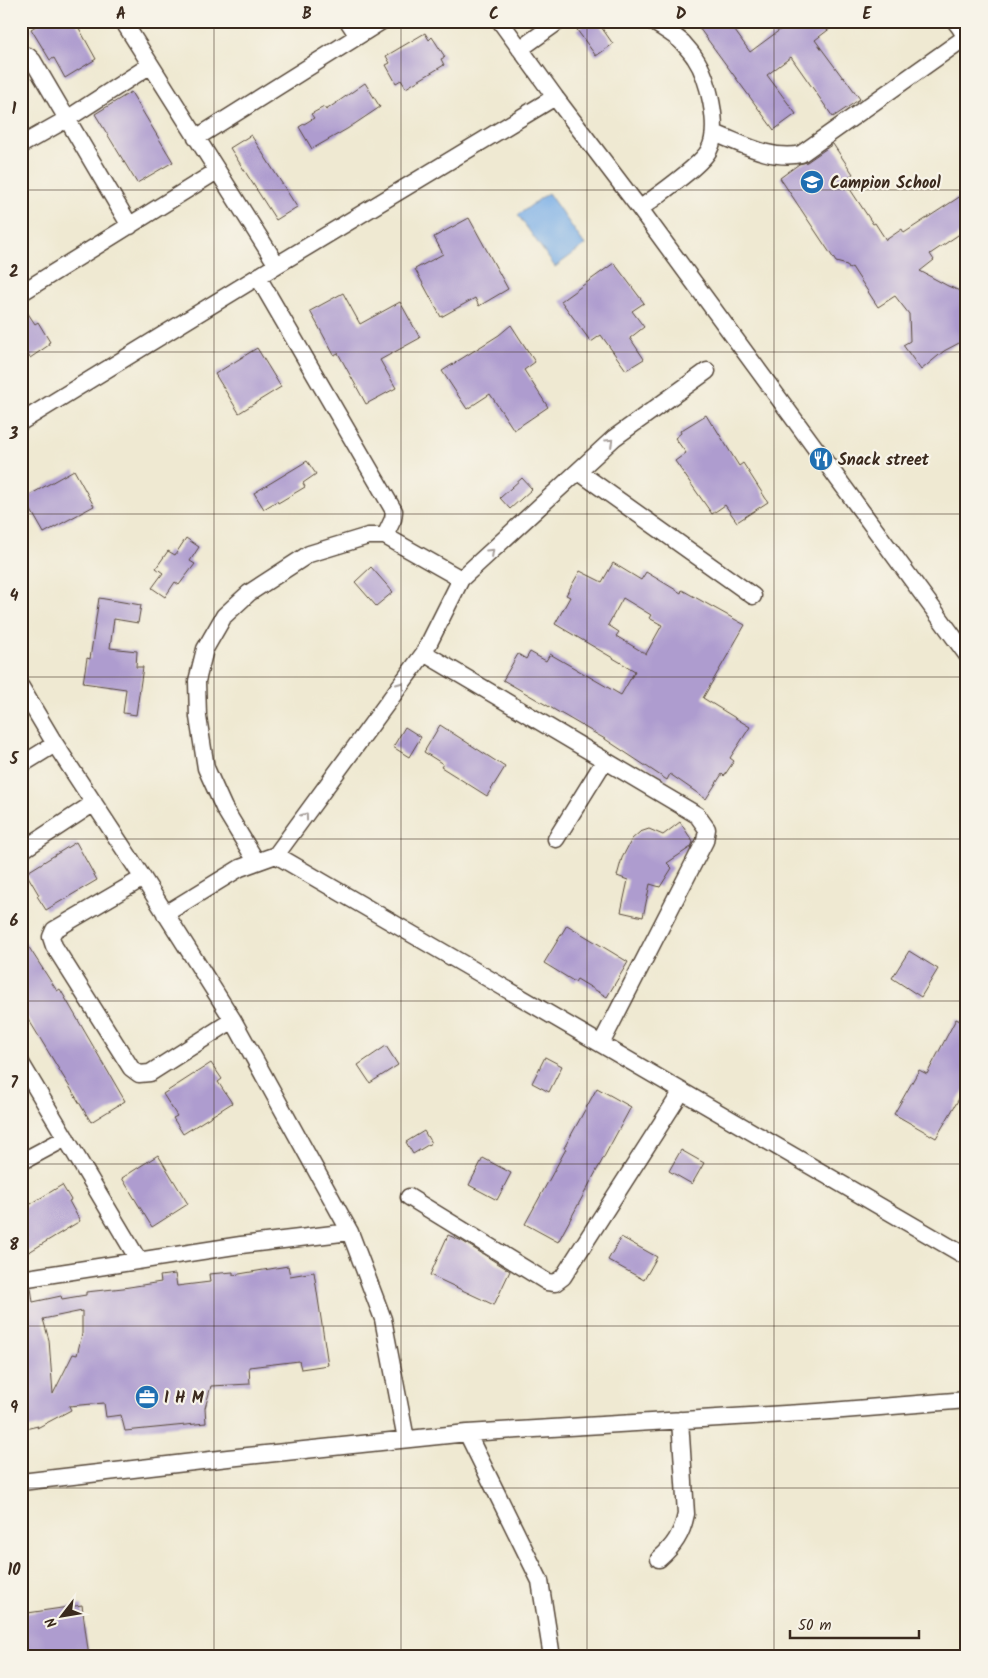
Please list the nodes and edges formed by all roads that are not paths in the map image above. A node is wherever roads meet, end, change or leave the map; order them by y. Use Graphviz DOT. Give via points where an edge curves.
graph roads {
  1 [pos="122,21"];
  2 [pos="348,21"];
  3 [pos="382,21"];
  4 [pos="500,21"];
  5 [pos="559,21"];
  6 [pos="652,21"];
  7 [pos="955,21"];
  8 [pos="358,36"];
  9 [pos="520,49"];
  10 [pos="21,58"];
  11 [pos="149,66"];
  12 [pos="554,97"];
  13 [pos="67,119"];
  14 [pos="714,132"];
  15 [pos="196,138"];
  16 [pos="21,145"];
  17 [pos="217,171"];
  18 [pos="640,209"];
  19 [pos="130,226"];
  20 [pos="277,265"];
  21 [pos="258,276"];
  22 [pos="21,293"];
  23 [pos="706,371"];
  24 [pos="21,422"];
  25 [pos="579,472"];
  26 [pos="386,536"];
  27 [pos="461,580"];
  28 [pos="753,596"];
  29 [pos="424,653"];
  30 [pos="967,655"];
  31 [pos="21,687"];
  32 [pos="55,744"];
  33 [pos="605,760"];
  34 [pos="21,765"];
  35 [pos="94,804"];
  36 [pos="556,839"];
  37 [pos="21,851"];
  38 [pos="276,855"];
  39 [pos="256,862"];
  40 [pos="143,878"];
  41 [pos="165,914"];
  42 [pos="233,1020"];
  43 [pos="600,1044"];
  44 [pos="21,1063"];
  45 [pos="682,1091"];
  46 [pos="66,1138"];
  47 [pos="21,1162"];
  48 [pos="409,1198"];
  49 [pos="350,1232"];
  50 [pos="967,1257"];
  51 [pos="139,1261"];
  52 [pos="21,1279"];
  53 [pos="967,1400"];
  54 [pos="680,1420"];
  55 [pos="467,1433"];
  56 [pos="406,1439"];
  57 [pos="21,1482"];
  58 [pos="659,1559"];
  59 [pos="552,1657"];
  1 -- 11 [label="street"];
  2 -- 8 [label="street"];
  3 -- 8 [label="street"];
  4 -- 9 [label="street"];
  5 -- 9 [label="street"];
  6 -- 14 [label="street" via="681,42 696,59 708,87"];
  7 -- 14 [label="street" via="962,30 963,39 801,154 789,157 773,155"];
  8 -- 15 [label="street"];
  9 -- 12 [label="street"];
  10 -- 13 [label="street" via="28,56 33,61"];
  11 -- 13 [label="street"];
  11 -- 15 [label="street"];
  12 -- 18 [label="street"];
  12 -- 20 [label="street"];
  13 -- 16 [label="street"];
  13 -- 19 [label="street"];
  14 -- 18 [label="street" via="709,149 699,161"];
  15 -- 17 [label="street"];
  17 -- 19 [label="street"];
  17 -- 20 [label="street"];
  18 -- 30 [label="street"];
  19 -- 22 [label="street"];
  20 -- 21 [label="street"];
  21 -- 24 [label="street"];
  21 -- 26 [label="street" via="394,511"];
  25 -- 23 [label="street, one-way" via="614,438"];
  27 -- 25 [label="street, one-way"];
  25 -- 28 [label="street"];
  26 -- 27 [label="street"];
  26 -- 39 [label="street" via="368,536 309,554 249,593 224,616 206,649 197,681 198,717 206,768 224,808"];
  27 -- 29 [label="street"];
  29 -- 33 [label="street"];
  38 -- 29 [label="street, one-way"];
  31 -- 32 [label="street"];
  32 -- 34 [label="street"];
  32 -- 35 [label="street"];
  33 -- 36 [label="street"];
  33 -- 43 [label="street" via="697,815 707,829 705,841"];
  35 -- 37 [label="street"];
  35 -- 40 [label="street"];
  38 -- 39 [label="street"];
  38 -- 43 [label="street"];
  39 -- 41 [label="street" via="240,868"];
  40 -- 41 [label="street"];
  40 -- 42 [label="street" via="54,930 51,937 130,1068 139,1074 150,1073"];
  41 -- 42 [label="street"];
  42 -- 49 [label="street"];
  43 -- 45 [label="street"];
  44 -- 46 [label="street"];
  45 -- 48 [label="street" via="563,1277 555,1283 547,1282"];
  45 -- 50 [label="street"];
  46 -- 47 [label="street"];
  46 -- 51 [label="street"];
  49 -- 51 [label="street"];
  49 -- 56 [label="street" via="383,1319"];
  51 -- 52 [label="street"];
  53 -- 54 [label="street"];
  54 -- 55 [label="street"];
  54 -- 58 [label="street" via="686,1514 679,1538"];
  55 -- 56 [label="street"];
  55 -- 59 [label="street" via="540,1581"];
  56 -- 57 [label="street"];
}
